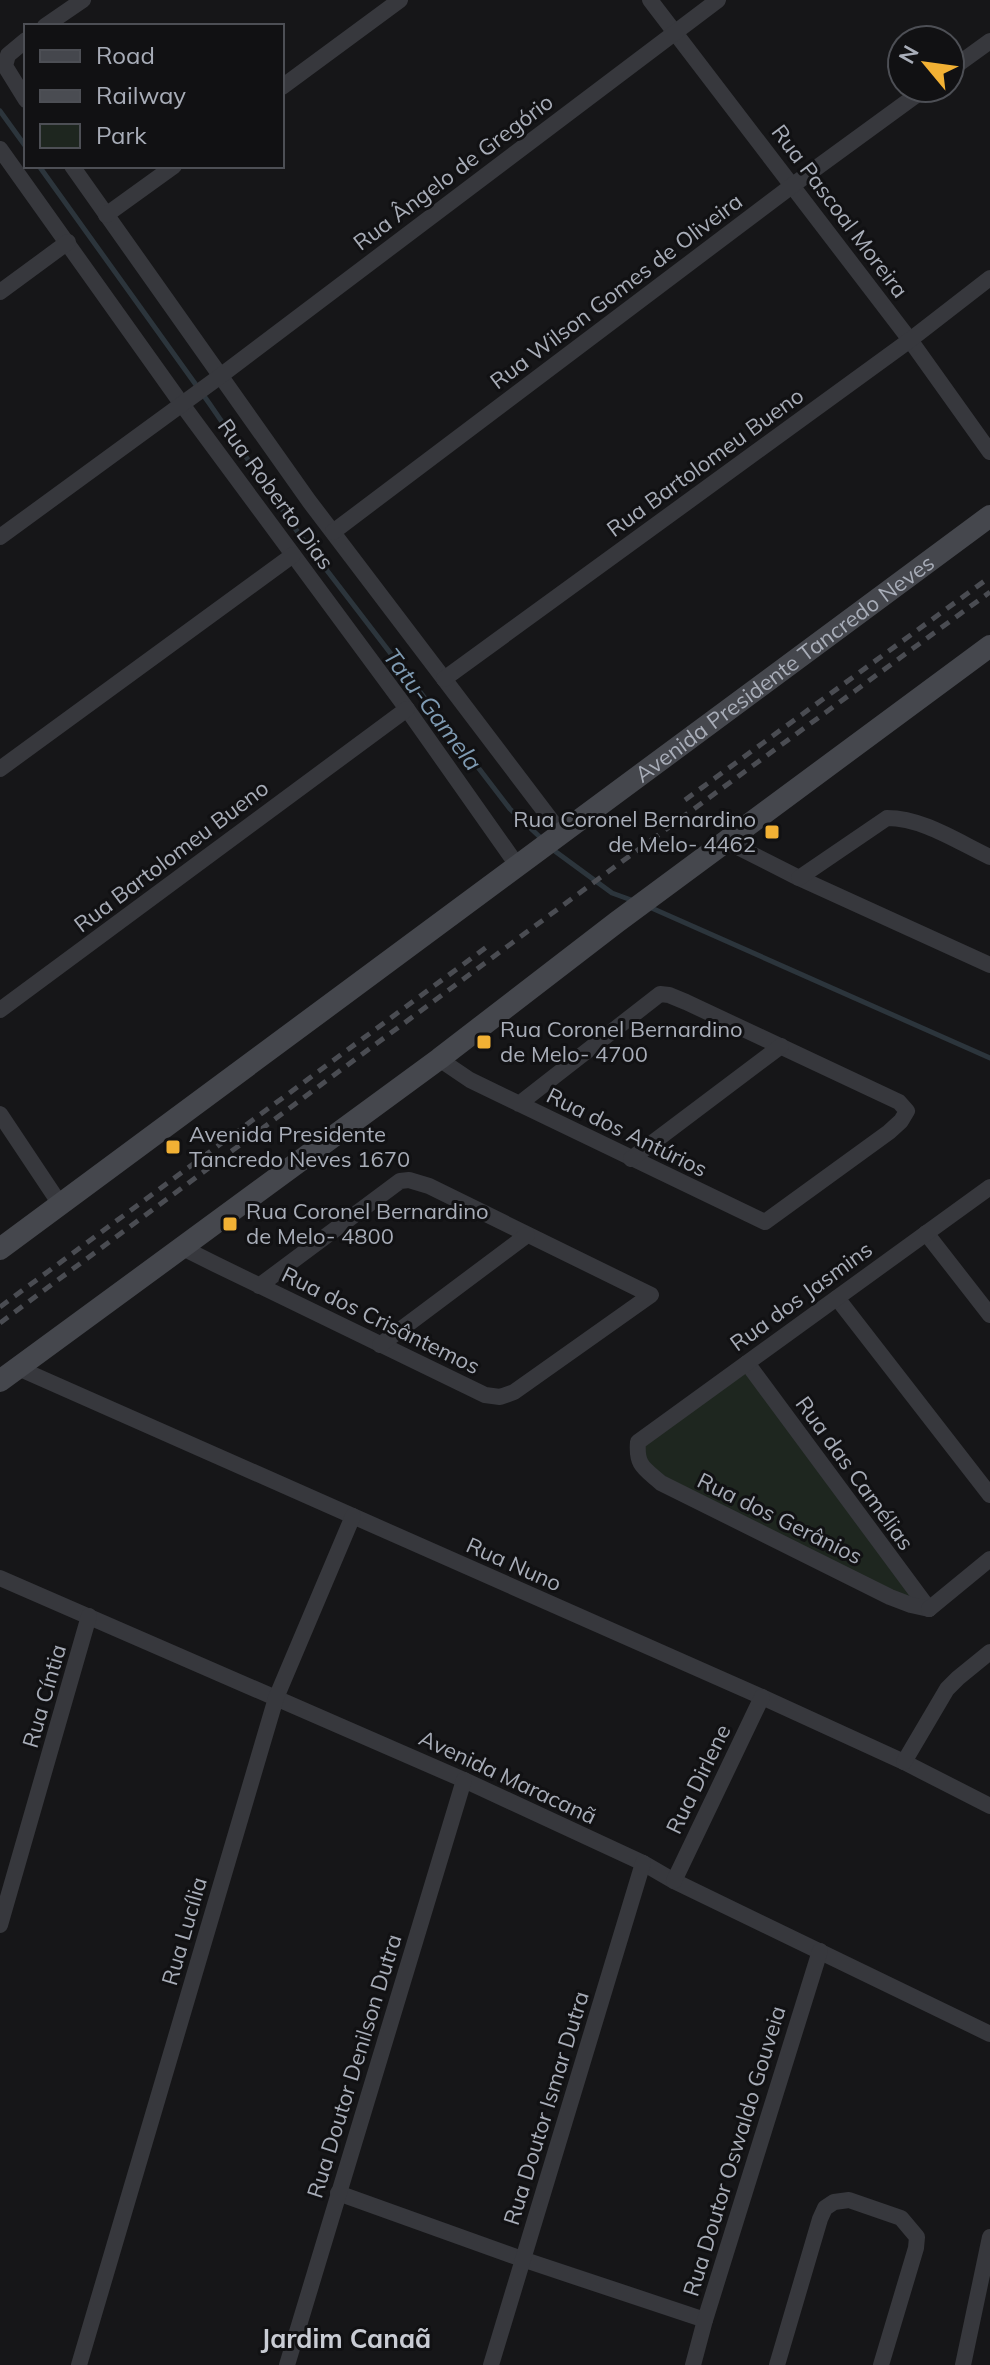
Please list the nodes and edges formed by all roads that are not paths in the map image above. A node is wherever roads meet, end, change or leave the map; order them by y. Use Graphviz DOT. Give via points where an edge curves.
graph roads {
  1 [pos="83,0"];
  2 [pos="400,0"];
  3 [pos="650,0"];
  4 [pos="718,0"];
  5 [pos="48,24"];
  6 [pos="675,32"];
  7 [pos="990,41"];
  8 [pos="19,45"];
  9 [pos="966,58"];
  10 [pos="284,86"];
  11 [pos="24,97"];
  12 [pos="904,104"];
  13 [pos="0,149"];
  14 [pos="73,168"];
  15 [pos="171,168"];
  16 [pos="793,185"];
  17 [pos="106,215"];
  18 [pos="68,242"];
  19 [pos="990,278"];
  20 [pos="0,292"];
  21 [pos="910,340"];
  22 [pos="217,378"];
  23 [pos="184,401"];
  24 [pos="990,452"];
  25 [pos="990,516"];
  26 [pos="333,532"];
  27 [pos="0,537"];
  28 [pos="293,555"];
  29 [pos="990,646"];
  30 [pos="444,679"];
  31 [pos="407,709"];
  32 [pos="0,769"];
  33 [pos="558,835"];
  34 [pos="726,841"];
  35 [pos="990,857"];
  36 [pos="520,863"];
  37 [pos="799,878"];
  38 [pos="990,965"];
  39 [pos="0,1010"];
  40 [pos="781,1046"];
  41 [pos="439,1059"];
  42 [pos="519,1104"];
  43 [pos="0,1114"];
  44 [pos="631,1159"];
  45 [pos="990,1187"];
  46 [pos="60,1204"];
  47 [pos="926,1233"];
  48 [pos="527,1235"];
  49 [pos="183,1248"];
  50 [pos="0,1249"];
  51 [pos="259,1286"];
  52 [pos="837,1298"];
  53 [pos="990,1315"];
  54 [pos="380,1345"];
  55 [pos="747,1363"];
  56 [pos="9,1374"];
  57 [pos="638,1442"];
  58 [pos="990,1495"];
  59 [pos="353,1516"];
  60 [pos="990,1559"];
  61 [pos="0,1578"];
  62 [pos="929,1609"];
  63 [pos="89,1616"];
  64 [pos="990,1652"];
  65 [pos="762,1697"];
  66 [pos="276,1698"];
  67 [pos="904,1762"];
  68 [pos="464,1780"];
  69 [pos="990,1806"];
  70 [pos="643,1863"];
  71 [pos="674,1881"];
  72 [pos="0,1925"];
  73 [pos="820,1951"];
  74 [pos="990,2034"];
  75 [pos="338,2193"];
  76 [pos="990,2237"];
  77 [pos="522,2259"];
  78 [pos="705,2320"];
  79 [pos="79,2365"];
  80 [pos="287,2365"];
  81 [pos="491,2365"];
  82 [pos="693,2365"];
  83 [pos="777,2365"];
  84 [pos="881,2365"];
  85 [pos="963,2365"];
  1 -- 5 [label="street"];
  2 -- 10 [label="street"];
  3 -- 6 [label="street, Rua Pascoal Moreira"];
  4 -- 6 [label="street, Rua Ângelo de Gregório"];
  6 -- 16 [label="street, Rua Pascoal Moreira"];
  6 -- 22 [label="street, Rua Ângelo de Gregório"];
  7 -- 9 [label="street"];
  8 -- 11 [label="street" via="5,66"];
  12 -- 16 [label="street, Rua Wilson Gomes de Oliveira"];
  13 -- 18 [label="street, Rua Roberto Dias"];
  14 -- 17 [label="street, Rua Roberto Dias"];
  15 -- 17 [label="street"];
  16 -- 21 [label="street, Rua Pascoal Moreira"];
  16 -- 26 [label="street, Rua Wilson Gomes de Oliveira"];
  17 -- 22 [label="street, Rua Roberto Dias"];
  18 -- 20 [label="street"];
  18 -- 23 [label="street, Rua Roberto Dias"];
  19 -- 21 [label="street, Rua Bartolomeu Bueno"];
  21 -- 24 [label="street, Rua Pascoal Moreira"];
  21 -- 30 [label="street, Rua Bartolomeu Bueno"];
  22 -- 23 [label="street, Rua Ângelo de Gregório"];
  22 -- 26 [label="street, Rua Roberto Dias"];
  23 -- 27 [label="street"];
  23 -- 28 [label="street, Rua Roberto Dias"];
  25 -- 33 [label="main road, Avenida Presidente Tancredo Neves"];
  26 -- 30 [label="street, Rua Roberto Dias"];
  28 -- 31 [label="street, Rua Roberto Dias"];
  28 -- 32 [label="street"];
  29 -- 34 [label="main road"];
  30 -- 33 [label="street, Rua Roberto Dias"];
  31 -- 36 [label="street, Rua Roberto Dias"];
  31 -- 39 [label="street, Rua Bartolomeu Bueno"];
  33 -- 36 [label="main road, Avenida Presidente Tancredo Neves"];
  34 -- 37 [label="street"];
  34 -- 41 [label="main road"];
  35 -- 37 [label="street" via="916,822 887,818"];
  36 -- 46 [label="main road, Avenida Presidente Tancredo Neves"];
  37 -- 38 [label="street"];
  40 -- 42 [label="street" via="660,994"];
  40 -- 44 [label="street"];
  40 -- 44 [label="street, Rua dos Antúrios" via="888,1096 907,1111 901,1121 765,1222"];
  41 -- 42 [label="street, Rua dos Antúrios"];
  41 -- 49 [label="main road"];
  42 -- 44 [label="street, Rua dos Antúrios"];
  43 -- 46 [label="street"];
  45 -- 47 [label="street, Rua dos Jasmins"];
  46 -- 50 [label="main road, Avenida Presidente Tancredo Neves"];
  47 -- 52 [label="street, Rua dos Jasmins"];
  47 -- 53 [label="street"];
  48 -- 51 [label="street" via="429,1186 400,1181"];
  48 -- 54 [label="street"];
  48 -- 54 [label="street, Rua dos Crisântemos" via="651,1295 500,1397 485,1395"];
  49 -- 51 [label="street, Rua dos Crisântemos"];
  49 -- 56 [label="main road"];
  51 -- 54 [label="street, Rua dos Crisântemos"];
  52 -- 55 [label="street, Rua dos Jasmins"];
  52 -- 58 [label="street"];
  55 -- 57 [label="street, Rua dos Jasmins"];
  55 -- 62 [label="street, Rua das Camélias"];
  56 -- 59 [label="street, Rua Nuno"];
  57 -- 62 [label="street, Rua dos Gerânios" via="637,1456 661,1483 890,1597"];
  59 -- 65 [label="street, Rua Nuno"];
  59 -- 66 [label="street, Rua Lucília"];
  60 -- 62 [label="street"];
  61 -- 63 [label="street, Avenida Maracanã"];
  63 -- 66 [label="street, Avenida Maracanã"];
  63 -- 72 [label="street, Rua Cíntia"];
  64 -- 67 [label="street" via="947,1689"];
  65 -- 67 [label="street, Rua Nuno"];
  65 -- 71 [label="street, Rua Dirlene"];
  66 -- 68 [label="street, Avenida Maracanã"];
  66 -- 79 [label="street, Rua Lucília"];
  67 -- 69 [label="street, Rua Nuno"];
  68 -- 70 [label="street, Avenida Maracanã"];
  68 -- 75 [label="street, Rua Doutor Denilson Dutra"];
  70 -- 71 [label="street, Avenida Maracanã"];
  70 -- 77 [label="street, Rua Doutor Ismar Dutra"];
  71 -- 73 [label="street, Avenida Maracanã"];
  73 -- 74 [label="street, Avenida Maracanã"];
  73 -- 78 [label="street, Rua Doutor Oswaldo Gouveia"];
  75 -- 77 [label="street"];
  75 -- 80 [label="street, Rua Doutor Denilson Dutra"];
  76 -- 85 [label="street"];
  77 -- 78 [label="street"];
  77 -- 81 [label="street, Rua Doutor Ismar Dutra"];
  78 -- 82 [label="street, Rua Doutor Oswaldo Gouveia"];
  83 -- 84 [label="street" via="820,2219 834,2202 849,2200 901,2218 917,2237"];
}
